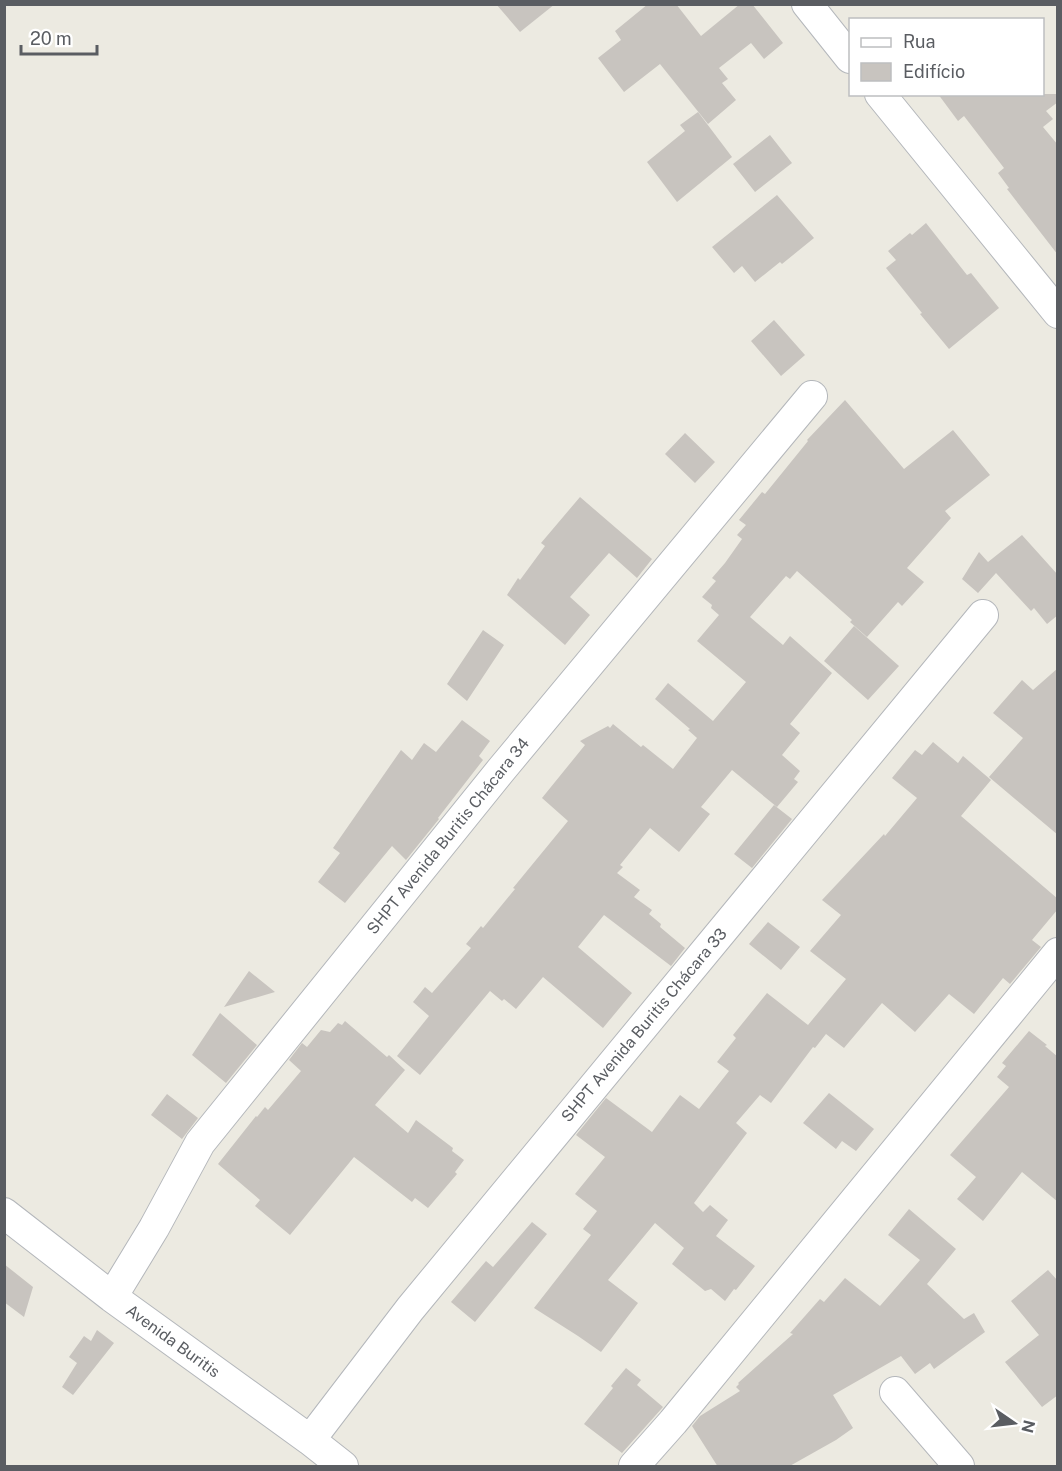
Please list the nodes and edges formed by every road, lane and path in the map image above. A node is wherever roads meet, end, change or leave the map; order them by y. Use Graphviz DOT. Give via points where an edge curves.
graph roads {
  1 [pos="807,4"];
  2 [pos="849,57"];
  3 [pos="882,96"];
  4 [pos="1058,313"];
  5 [pos="812,396"];
  6 [pos="983,615"];
  7 [pos="1058,954"];
  8 [pos="4,1213"];
  9 [pos="112,1297"];
  10 [pos="895,1392"];
  11 [pos="310,1440"];
  12 [pos="343,1467"];
  13 [pos="634,1467"];
  14 [pos="959,1467"];
  1 -- 2 [label="street"];
  3 -- 4 [label="street"];
  5 -- 9 [label="street, SHPT Avenida Buritis Chácara 34" via="501,770 200,1143"];
  6 -- 11 [label="street, SHPT Avenida Buritis Chácara 33" via="410,1309"];
  7 -- 13 [label="street"];
  8 -- 9 [label="street, Avenida Buritis"];
  9 -- 11 [label="street, Avenida Buritis"];
  10 -- 14 [label="street"];
  11 -- 12 [label="street, Avenida Buritis"];
}
